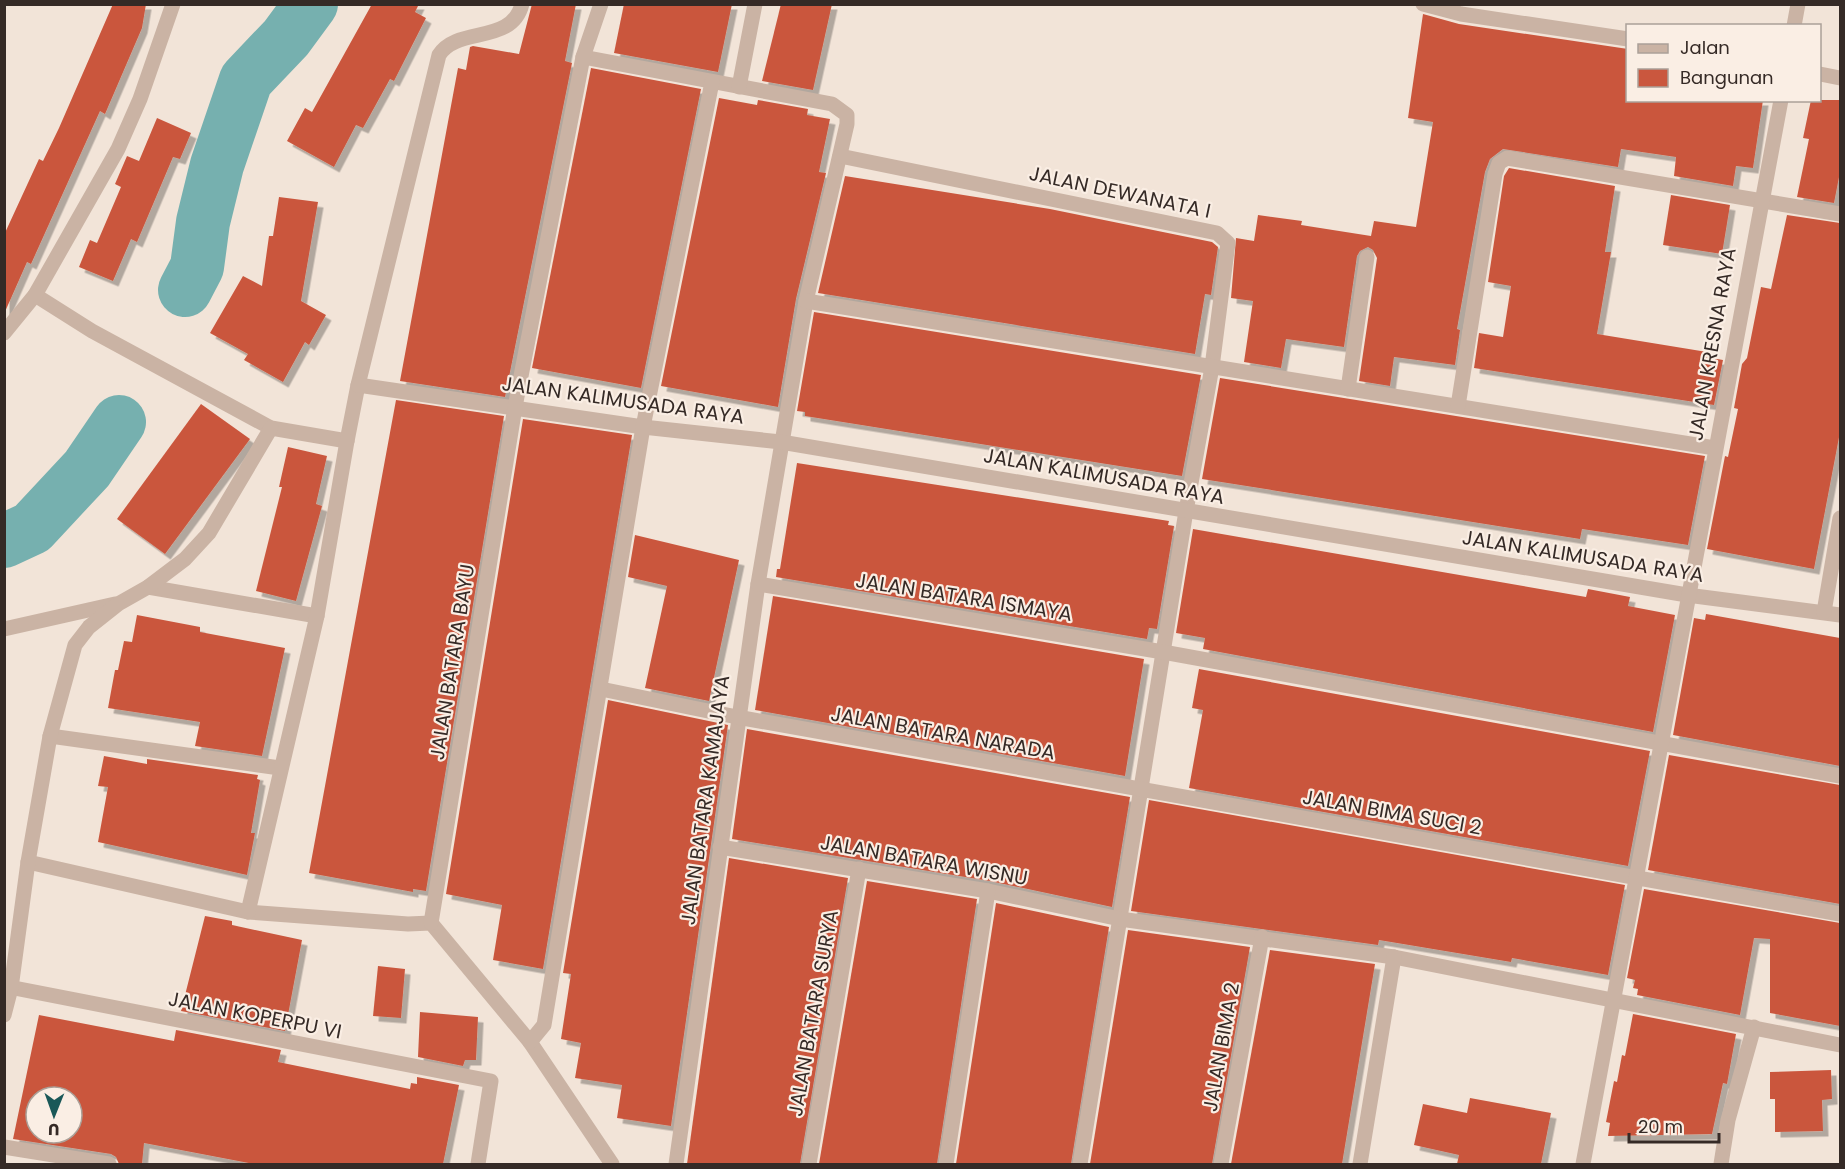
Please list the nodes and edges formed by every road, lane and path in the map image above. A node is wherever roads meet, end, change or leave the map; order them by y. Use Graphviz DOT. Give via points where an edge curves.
graph roads {
  1 [pos="173,4"];
  2 [pos="522,4"];
  3 [pos="601,4"];
  4 [pos="755,4"];
  5 [pos="1423,4"];
  6 [pos="1798,4"];
  7 [pos="1794,24"];
  8 [pos="1626,39"];
  9 [pos="583,57"];
  10 [pos="1821,74"];
  11 [pos="1840,78"];
  12 [pos="712,82"];
  13 [pos="739,87"];
  14 [pos="1780,102"];
  15 [pos="840,156"];
  16 [pos="1760,201"];
  17 [pos="1840,214"];
  18 [pos="1367,257"];
  19 [pos="34,295"];
  20 [pos="806,301"];
  21 [pos="4,333"];
  22 [pos="1212,367"];
  23 [pos="358,385"];
  24 [pos="1348,389"];
  25 [pos="1458,406"];
  26 [pos="515,407"];
  27 [pos="643,427"];
  28 [pos="271,428"];
  29 [pos="347,441"];
  30 [pos="781,442"];
  31 [pos="1715,448"];
  32 [pos="1186,511"];
  33 [pos="1840,518"];
  34 [pos="758,584"];
  35 [pos="148,587"];
  36 [pos="1687,595"];
  37 [pos="118,604"];
  38 [pos="1824,612"];
  39 [pos="1840,615"];
  40 [pos="317,616"];
  41 [pos="4,629"];
  42 [pos="1163,652"];
  43 [pos="601,689"];
  44 [pos="737,717"];
  45 [pos="50,736"];
  46 [pos="1661,741"];
  47 [pos="280,768"];
  48 [pos="1840,776"];
  49 [pos="1141,790"];
  50 [pos="720,847"];
  51 [pos="28,862"];
  52 [pos="859,868"];
  53 [pos="1636,877"];
  54 [pos="988,891"];
  55 [pos="248,912"];
  56 [pos="1840,914"];
  57 [pos="1120,919"];
  58 [pos="431,923"];
  59 [pos="1262,937"];
  60 [pos="1394,957"];
  61 [pos="8,987"];
  62 [pos="1613,1001"];
  63 [pos="4,1015"];
  64 [pos="1754,1027"];
  65 [pos="530,1042"];
  66 [pos="1840,1045"];
  67 [pos="4,1148"];
  68 [pos="109,1164"];
  69 [pos="478,1164"];
  70 [pos="612,1164"];
  71 [pos="676,1164"];
  72 [pos="809,1164"];
  73 [pos="946,1164"];
  74 [pos="1080,1164"];
  75 [pos="1221,1164"];
  76 [pos="1360,1164"];
  77 [pos="1583,1164"];
  78 [pos="1721,1164"];
  1 -- 19 [label="street" via="140,99 118,148"];
  2 -- 23 [label="street" via="519,16 508,26 449,45 440,55"];
  3 -- 9 [label="street, JALAN BATARA BAYU"];
  4 -- 13 [label="street"];
  5 -- 8 [label="street" via="1461,14"];
  6 -- 7 [label="street"];
  9 -- 12 [label="street"];
  9 -- 26 [label="street, JALAN BATARA BAYU"];
  10 -- 11 [label="street"];
  12 -- 13 [label="street"];
  12 -- 27 [label="street"];
  13 -- 15 [label="street, JALAN BATARA KAMAJAYA" via="832,104 842,110 847,115 847,124"];
  14 -- 16 [label="street, JALAN KRESNA RAYA"];
  15 -- 20 [label="street, JALAN BATARA KAMAJAYA"];
  15 -- 22 [label="street, JALAN DEWANATA I" via="1217,233 1228,243 1229,251"];
  16 -- 17 [label="street"];
  16 -- 25 [label="street" via="1515,158 1499,163"];
  16 -- 31 [label="street, JALAN KRESNA RAYA"];
  18 -- 24 [label="street"];
  19 -- 21 [label="street"];
  19 -- 28 [label="street"];
  20 -- 22 [label="street"];
  20 -- 30 [label="street, JALAN BATARA KAMAJAYA"];
  22 -- 24 [label="street"];
  22 -- 32 [label="street, JALAN DEWANATA I"];
  23 -- 26 [label="street, JALAN KALIMUSADA RAYA"];
  23 -- 29 [label="street"];
  24 -- 25 [label="street"];
  25 -- 31 [label="street"];
  26 -- 27 [label="street, JALAN KALIMUSADA RAYA"];
  26 -- 58 [label="street, JALAN BATARA BAYU"];
  27 -- 30 [label="street, JALAN KALIMUSADA RAYA"];
  27 -- 43 [label="street"];
  28 -- 29 [label="street"];
  28 -- 35 [label="street" via="209,533 185,559"];
  29 -- 40 [label="street"];
  30 -- 32 [label="street, JALAN KALIMUSADA RAYA"];
  30 -- 34 [label="street, JALAN BATARA KAMAJAYA"];
  31 -- 36 [label="street, JALAN KRESNA RAYA"];
  32 -- 36 [label="street, JALAN KALIMUSADA RAYA"];
  32 -- 42 [label="street, JALAN DEWANATA I"];
  33 -- 38 [label="street"];
  34 -- 42 [label="street, JALAN BATARA ISMAYA"];
  34 -- 44 [label="street, JALAN BATARA KAMAJAYA"];
  35 -- 37 [label="street"];
  35 -- 40 [label="street"];
  36 -- 38 [label="street, JALAN KALIMUSADA RAYA"];
  36 -- 46 [label="street, JALAN KRESNA RAYA"];
  37 -- 41 [label="street"];
  37 -- 45 [label="street" via="89,627 75,645"];
  38 -- 39 [label="street, JALAN KALIMUSADA RAYA"];
  40 -- 47 [label="street"];
  42 -- 46 [label="street, JALAN BATARA ISMAYA"];
  42 -- 49 [label="street, JALAN DEWANATA I"];
  43 -- 44 [label="street, JALAN BATARA NARADA"];
  43 -- 65 [label="street" via="544,1025"];
  44 -- 49 [label="street, JALAN BATARA NARADA"];
  44 -- 50 [label="street, JALAN BATARA KAMAJAYA"];
  45 -- 47 [label="street"];
  45 -- 51 [label="street"];
  46 -- 48 [label="street, JALAN BATARA ISMAYA"];
  46 -- 53 [label="street, JALAN KRESNA RAYA"];
  47 -- 55 [label="street"];
  49 -- 53 [label="street, JALAN BIMA SUCI 2"];
  49 -- 57 [label="street, JALAN DEWANATA I"];
  50 -- 52 [label="street, JALAN BATARA WISNU"];
  50 -- 71 [label="street, JALAN BATARA KAMAJAYA"];
  51 -- 55 [label="street"];
  51 -- 61 [label="street"];
  52 -- 54 [label="street, JALAN BATARA WISNU"];
  52 -- 72 [label="street, JALAN BATARA SURYA"];
  53 -- 56 [label="street, JALAN BIMA SUCI 2"];
  53 -- 62 [label="street, JALAN KRESNA RAYA"];
  54 -- 57 [label="street, JALAN BATARA WISNU"];
  54 -- 73 [label="street"];
  55 -- 58 [label="street"];
  57 -- 59 [label="street, JALAN BATARA WISNU"];
  57 -- 74 [label="street, JALAN DEWANATA I"];
  58 -- 65 [label="street"];
  59 -- 60 [label="street, JALAN BATARA WISNU"];
  59 -- 75 [label="street, JALAN BIMA 2"];
  60 -- 62 [label="street, JALAN BATARA WISNU"];
  60 -- 76 [label="street"];
  61 -- 63 [label="street"];
  61 -- 69 [label="street, JALAN KOPERPU VI" via="491,1081"];
  62 -- 64 [label="street, JALAN BATARA WISNU"];
  62 -- 77 [label="street, JALAN KRESNA RAYA"];
  64 -- 66 [label="street, JALAN BATARA WISNU"];
  64 -- 78 [label="street" via="1728,1120"];
  65 -- 70 [label="street"];
  67 -- 68 [label="street"];
}
